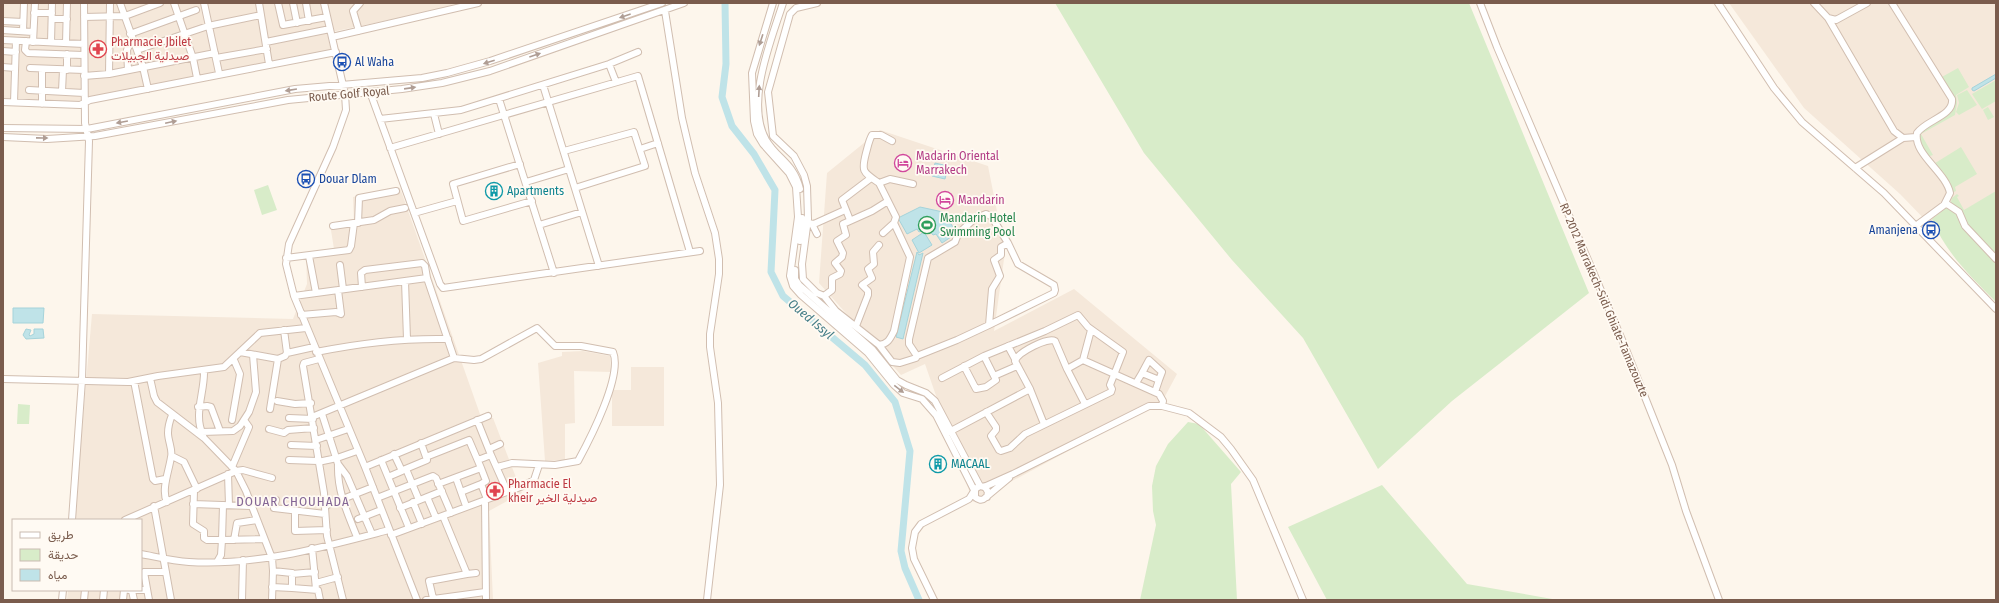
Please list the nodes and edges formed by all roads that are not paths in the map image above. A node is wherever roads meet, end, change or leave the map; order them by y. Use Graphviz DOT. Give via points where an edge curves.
graph roads {
  1 [pos="24,3"];
  2 [pos="29,3"];
  3 [pos="35,3"];
  4 [pos="52,3"];
  5 [pos="67,3"];
  6 [pos="84,3"];
  7 [pos="110,3"];
  8 [pos="120,3"];
  9 [pos="160,3"];
  10 [pos="174,3"];
  11 [pos="204,3"];
  12 [pos="259,3"];
  13 [pos="278,3"];
  14 [pos="293,3"];
  15 [pos="306,3"];
  16 [pos="324,3"];
  17 [pos="360,3"];
  18 [pos="478,3"];
  19 [pos="662,3"];
  20 [pos="684,3"];
  21 [pos="782,3"];
  22 [pos="817,3"];
  23 [pos="1480,3"];
  24 [pos="1718,3"];
  25 [pos="1814,3"];
  26 [pos="1867,3"];
  27 [pos="1892,3"];
  28 [pos="772,6"];
  29 [pos="196,10"];
  30 [pos="665,11"];
  31 [pos="780,12"];
  32 [pos="34,13"];
  33 [pos="261,15"];
  34 [pos="52,16"];
  35 [pos="110,16"];
  36 [pos="125,16"];
  37 [pos="179,16"];
  38 [pos="84,17"];
  39 [pos="327,17"];
  40 [pos="1828,18"];
  41 [pos="67,19"];
  42 [pos="3,21"];
  43 [pos="309,21"];
  44 [pos="23,22"];
  45 [pos="297,23"];
  46 [pos="208,26"];
  47 [pos="330,29"];
  48 [pos="3,30"];
  49 [pos="23,31"];
  50 [pos="358,31"];
  51 [pos="33,32"];
  52 [pos="184,34"];
  53 [pos="131,36"];
  54 [pos="332,37"];
  55 [pos="3,40"];
  56 [pos="16,41"];
  57 [pos="26,41"];
  58 [pos="33,42"];
  59 [pos="51,42"];
  60 [pos="266,42"];
  61 [pos="66,43"];
  62 [pos="84,44"];
  63 [pos="267,49"];
  64 [pos="137,50"];
  65 [pos="3,51"];
  66 [pos="16,52"];
  67 [pos="336,52"];
  68 [pos="638,52"];
  69 [pos="757,53"];
  70 [pos="67,54"];
  71 [pos="84,55"];
  72 [pos="215,56"];
  73 [pos="766,56"];
  74 [pos="193,58"];
  75 [pos="269,64"];
  76 [pos="609,64"];
  77 [pos="754,65"];
  78 [pos="3,67"];
  79 [pos="143,67"];
  80 [pos="15,68"];
  81 [pos="30,68"];
  82 [pos="763,68"];
  83 [pos="42,69"];
  84 [pos="65,70"];
  85 [pos="128,70"];
  86 [pos="84,73"];
  87 [pos="219,73"];
  88 [pos="109,74"];
  89 [pos="197,78"];
  90 [pos="616,82"];
  91 [pos="342,85"];
  92 [pos="543,85"];
  93 [pos="148,88"];
  94 [pos="29,90"];
  95 [pos="42,90"];
  96 [pos="62,91"];
  97 [pos="370,92"];
  98 [pos="84,93"];
  99 [pos="345,94"];
  100 [pos="499,99"];
  101 [pos="3,102"];
  102 [pos="14,102"];
  103 [pos="548,102"];
  104 [pos="85,103"];
  105 [pos="42,104"];
  106 [pos="434,114"];
  107 [pos="505,115"];
  108 [pos="380,119"];
  109 [pos="3,128"];
  110 [pos="87,129"];
  111 [pos="440,134"];
  112 [pos="3,137"];
  113 [pos="89,137"];
  114 [pos="1916,137"];
  115 [pos="1903,138"];
  116 [pos="892,140"];
  117 [pos="658,143"];
  118 [pos="390,148"];
  119 [pos="640,149"];
  120 [pos="564,151"];
  121 [pos="520,164"];
  122 [pos="1855,168"];
  123 [pos="569,169"];
  124 [pos="871,178"];
  125 [pos="526,182"];
  126 [pos="879,183"];
  127 [pos="913,184"];
  128 [pos="575,188"];
  129 [pos="396,191"];
  130 [pos="532,201"];
  131 [pos="888,201"];
  132 [pos="457,202"];
  133 [pos="1947,204"];
  134 [pos="405,208"];
  135 [pos="845,210"];
  136 [pos="582,212"];
  137 [pos="414,213"];
  138 [pos="850,220"];
  139 [pos="356,223"];
  140 [pos="894,223"];
  141 [pos="810,224"];
  142 [pos="539,225"];
  143 [pos="1917,225"];
  144 [pos="333,226"];
  145 [pos="883,233"];
  146 [pos="817,234"];
  147 [pos="1008,243"];
  148 [pos="879,245"];
  149 [pos="700,251"];
  150 [pos="690,252"];
  151 [pos="309,256"];
  152 [pos="286,258"];
  153 [pos="1996,259"];
  154 [pos="340,265"];
  155 [pos="599,266"];
  156 [pos="554,273"];
  157 [pos="427,278"];
  158 [pos="405,281"];
  159 [pos="362,287"];
  160 [pos="340,290"];
  161 [pos="316,293"];
  162 [pos="294,296"];
  163 [pos="824,296"];
  164 [pos="1996,309"];
  165 [pos="301,316"];
  166 [pos="989,325"];
  167 [pos="856,326"];
  168 [pos="306,328"];
  169 [pos="284,330"];
  170 [pos="1048,330"];
  171 [pos="1091,330"];
  172 [pos="407,339"];
  173 [pos="448,339"];
  174 [pos="1053,339"];
  175 [pos="879,345"];
  176 [pos="1008,346"];
  177 [pos="315,350"];
  178 [pos="240,352"];
  179 [pos="287,353"];
  180 [pos="253,355"];
  181 [pos="917,356"];
  182 [pos="984,356"];
  183 [pos="319,358"];
  184 [pos="454,358"];
  185 [pos="278,359"];
  186 [pos="234,360"];
  187 [pos="1083,360"];
  188 [pos="1016,362"];
  189 [pos="964,366"];
  190 [pos="1067,369"];
  191 [pos="204,370"];
  192 [pos="1142,373"];
  193 [pos="1115,374"];
  194 [pos="994,376"];
  195 [pos="150,378"];
  196 [pos="942,378"];
  197 [pos="3,379"];
  198 [pos="82,380"];
  199 [pos="1159,380"];
  200 [pos="134,381"];
  201 [pos="1136,383"];
  202 [pos="1030,389"];
  203 [pos="1155,392"];
  204 [pos="277,401"];
  205 [pos="311,403"];
  206 [pos="1085,404"];
  207 [pos="339,406"];
  208 [pos="1162,406"];
  209 [pos="198,407"];
  210 [pos="270,409"];
  211 [pos="986,412"];
  212 [pos="322,414"];
  213 [pos="172,415"];
  214 [pos="488,416"];
  215 [pos="289,418"];
  216 [pos="312,418"];
  217 [pos="232,420"];
  218 [pos="244,420"];
  219 [pos="477,420"];
  220 [pos="1044,424"];
  221 [pos="314,428"];
  222 [pos="269,429"];
  223 [pos="348,429"];
  224 [pos="220,431"];
  225 [pos="948,433"];
  226 [pos="203,435"];
  227 [pos="330,436"];
  228 [pos="316,443"];
  229 [pos="421,443"];
  230 [pos="500,444"];
  231 [pos="291,445"];
  232 [pos="358,451"];
  233 [pos="490,452"];
  234 [pos="394,454"];
  235 [pos="172,456"];
  236 [pos="426,457"];
  237 [pos="289,460"];
  238 [pos="381,460"];
  239 [pos="478,460"];
  240 [pos="338,461"];
  241 [pos="318,462"];
  242 [pos="538,465"];
  243 [pos="365,467"];
  244 [pos="498,467"];
  245 [pos="481,468"];
  246 [pos="234,469"];
  247 [pos="404,470"];
  248 [pos="228,474"];
  249 [pos="1013,474"];
  250 [pos="388,477"];
  251 [pos="272,478"];
  252 [pos="456,478"];
  253 [pos="165,479"];
  254 [pos="412,484"];
  255 [pos="438,484"];
  256 [pos="480,484"];
  257 [pos="372,486"];
  258 [pos="978,488"];
  259 [pos="195,490"];
  260 [pos="393,491"];
  261 [pos="442,491"];
  262 [pos="507,491"];
  263 [pos="461,492"];
  264 [pos="353,493"];
  265 [pos="427,497"];
  266 [pos="987,497"];
  267 [pos="377,498"];
  268 [pos="342,499"];
  269 [pos="486,499"];
  270 [pos="969,499"];
  271 [pos="977,499"];
  272 [pos="276,500"];
  273 [pos="416,501"];
  274 [pos="167,502"];
  275 [pos="193,504"];
  276 [pos="226,505"];
  277 [pos="154,506"];
  278 [pos="251,506"];
  279 [pos="325,506"];
  280 [pos="466,506"];
  281 [pos="400,508"];
  282 [pos="382,510"];
  283 [pos="295,511"];
  284 [pos="451,512"];
  285 [pos="326,514"];
  286 [pos="443,516"];
  287 [pos="360,518"];
  288 [pos="436,518"];
  289 [pos="72,519"];
  290 [pos="127,519"];
  291 [pos="257,520"];
  292 [pos="422,524"];
  293 [pos="409,528"];
  294 [pos="327,530"];
  295 [pos="390,532"];
  296 [pos="372,534"];
  297 [pos="357,537"];
  298 [pos="263,539"];
  299 [pos="222,540"];
  300 [pos="234,540"];
  301 [pos="330,544"];
  302 [pos="312,548"];
  303 [pos="142,554"];
  304 [pos="164,558"];
  305 [pos="272,558"];
  306 [pos="244,560"];
  307 [pos="217,562"];
  308 [pos="273,571"];
  309 [pos="166,572"];
  310 [pos="315,572"];
  311 [pos="476,573"];
  312 [pos="292,574"];
  313 [pos="467,574"];
  314 [pos="338,577"];
  315 [pos="316,586"];
  316 [pos="272,587"];
  317 [pos="292,588"];
  318 [pos="142,590"];
  319 [pos="147,590"];
  320 [pos="485,592"];
  321 [pos="433,598"];
  322 [pos="150,600"];
  323 [pos="171,600"];
  324 [pos="242,600"];
  325 [pos="272,600"];
  326 [pos="320,600"];
  327 [pos="343,600"];
  328 [pos="417,600"];
  329 [pos="426,600"];
  330 [pos="486,600"];
  331 [pos="707,600"];
  332 [pos="934,600"];
  333 [pos="1303,600"];
  334 [pos="1719,600"];
  1 -- 44 [label="street"];
  2 -- 3 [label="street"];
  3 -- 32 [label="street"];
  4 -- 34 [label="street"];
  5 -- 41 [label="street"];
  6 -- 38 [label="street"];
  7 -- 35 [label="street"];
  8 -- 36 [label="street"];
  9 -- 36 [label="street"];
  10 -- 37 [label="street"];
  11 -- 46 [label="street"];
  12 -- 33 [label="street"];
  13 -- 45 [label="street" via="283,25"];
  14 -- 45 [label="street"];
  15 -- 43 [label="street"];
  16 -- 39 [label="street"];
  17 -- 50 [label="street" via="353,11"];
  18 -- 50 [label="street"];
  19 -- 91 [label="street, Route Golf Royal, one-way" via="468,68 422,78"];
  20 -- 30 [label="street, Route Golf Royal"];
  21 -- 31 [label="street"];
  22 -- 141 [label="street" via="796,8 790,14 768,92 773,136 794,156 804,175 809,197"];
  23 -- 334 [label="street, RP 2012 Marrakech-Sidi Ghiate-Tamazouzte" via="1623,342 1672,465"];
  24 -- 122 [label="street" via="1790,109 1810,131"];
  25 -- 40 [label="street"];
  26 -- 40 [label="street" via="1840,19"];
  27 -- 114 [label="street" via="1952,99 1951,108 1919,130"];
  28 -- 31 [label="street"];
  28 -- 69 [label="street, one-way"];
  29 -- 37 [label="street"];
  97 -- 30 [label="street, Route Golf Royal, one-way" via="442,83 490,71"];
  30 -- 331 [label="street" via="685,131 695,173 715,232 719,259 710,347 718,403 720,486"];
  31 -- 73 [label="street"];
  32 -- 34 [label="street"];
  32 -- 51 [label="street"];
  33 -- 46 [label="street"];
  33 -- 60 [label="street"];
  34 -- 41 [label="street"];
  34 -- 59 [label="street"];
  35 -- 36 [label="street"];
  35 -- 38 [label="street"];
  35 -- 88 [label="street"];
  36 -- 53 [label="street"];
  37 -- 52 [label="street"];
  37 -- 53 [label="street"];
  38 -- 62 [label="street"];
  39 -- 43 [label="street"];
  39 -- 47 [label="street"];
  40 -- 115 [label="street" via="1894,131"];
  41 -- 61 [label="street"];
  42 -- 44 [label="street"];
  43 -- 45 [label="street"];
  44 -- 49 [label="street"];
  46 -- 52 [label="street"];
  46 -- 72 [label="street"];
  47 -- 54 [label="street"];
  47 -- 60 [label="street"];
  48 -- 49 [label="street"];
  49 -- 51 [label="street"];
  50 -- 54 [label="street"];
  51 -- 58 [label="street"];
  52 -- 64 [label="street"];
  52 -- 74 [label="street"];
  53 -- 64 [label="street"];
  53 -- 85 [label="street" via="126,50"];
  54 -- 67 [label="street"];
  55 -- 56 [label="street"];
  56 -- 57 [label="street"];
  56 -- 66 [label="street"];
  57 -- 58 [label="street"];
  57 -- 70 [label="street" via="27,52"];
  58 -- 59 [label="street"];
  59 -- 61 [label="street"];
  60 -- 63 [label="street"];
  61 -- 62 [label="street"];
  62 -- 71 [label="street"];
  63 -- 72 [label="street"];
  63 -- 75 [label="street"];
  64 -- 79 [label="street"];
  65 -- 66 [label="street"];
  66 -- 80 [label="street"];
  67 -- 75 [label="street"];
  67 -- 91 [label="street"];
  68 -- 76 [label="street"];
  69 -- 73 [label="street"];
  69 -- 77 [label="street"];
  70 -- 71 [label="street"];
  70 -- 84 [label="street"];
  71 -- 86 [label="street"];
  72 -- 74 [label="street"];
  72 -- 87 [label="street"];
  73 -- 82 [label="street"];
  74 -- 79 [label="street"];
  74 -- 89 [label="street"];
  75 -- 87 [label="street"];
  76 -- 90 [label="street"];
  76 -- 92 [label="street"];
  77 -- 82 [label="street"];
  77 -- 225 [label="street, one-way" via="752,92 757,134 767,150 791,176 798,196 797,231 790,274 793,286 872,357 899,390 928,404"];
  78 -- 80 [label="street"];
  79 -- 85 [label="street"];
  79 -- 93 [label="street"];
  80 -- 102 [label="street"];
  81 -- 83 [label="street"];
  225 -- 82 [label="street, one-way" via="933,398 897,380 877,355 796,281 794,274 801,232 801,194 793,170 769,144 762,131 758,94"];
  83 -- 84 [label="street"];
  83 -- 95 [label="street"];
  84 -- 86 [label="street"];
  84 -- 96 [label="street"];
  85 -- 88 [label="street"];
  86 -- 88 [label="street"];
  86 -- 98 [label="street"];
  87 -- 89 [label="street"];
  89 -- 93 [label="street"];
  90 -- 103 [label="street"];
  90 -- 117 [label="street" via="638,76"];
  91 -- 99 [label="street"];
  91 -- 110 [label="street, Route Golf Royal, one-way" via="295,89"];
  92 -- 100 [label="street"];
  92 -- 103 [label="street"];
  93 -- 104 [label="street"];
  94 -- 95 [label="street"];
  95 -- 96 [label="street"];
  95 -- 105 [label="street"];
  96 -- 98 [label="street"];
  97 -- 99 [label="street, Route Golf Royal"];
  97 -- 108 [label="street"];
  98 -- 104 [label="street"];
  113 -- 99 [label="street, Route Golf Royal, one-way" via="280,101"];
  99 -- 152 [label="street" via="346,110 341,128 292,236"];
  100 -- 106 [label="street" via="461,110"];
  100 -- 107 [label="street"];
  101 -- 102 [label="street"];
  102 -- 105 [label="street"];
  103 -- 107 [label="street"];
  103 -- 120 [label="street"];
  104 -- 105 [label="street"];
  104 -- 110 [label="street"];
  106 -- 108 [label="street"];
  106 -- 111 [label="street"];
  107 -- 111 [label="street"];
  107 -- 121 [label="street"];
  108 -- 118 [label="street"];
  109 -- 110 [label="street, Route Golf Royal"];
  110 -- 113 [label="street"];
  111 -- 118 [label="street"];
  112 -- 113 [label="street, Route Golf Royal, one-way"];
  113 -- 198 [label="street"];
  114 -- 115 [label="street"];
  114 -- 143 [label="street" via="1919,147 1941,176 1950,193 1944,205"];
  115 -- 122 [label="street"];
  116 -- 124 [label="street" via="872,134 862,166"];
  117 -- 119 [label="street"];
  117 -- 150 [label="street"];
  118 -- 137 [label="street"];
  119 -- 120 [label="street" via="634,132"];
  119 -- 128 [label="street" via="644,166"];
  120 -- 123 [label="street"];
  121 -- 125 [label="street"];
  121 -- 132 [label="street" via="453,184"];
  122 -- 143 [label="street"];
  123 -- 125 [label="street"];
  123 -- 128 [label="street"];
  124 -- 126 [label="street"];
  124 -- 135 [label="street" via="842,200"];
  125 -- 130 [label="street"];
  126 -- 127 [label="street" via="890,179"];
  126 -- 131 [label="street"];
  128 -- 136 [label="street"];
  129 -- 139 [label="street" via="358,198"];
  130 -- 132 [label="street" via="463,221"];
  130 -- 142 [label="street"];
  131 -- 138 [label="street"];
  131 -- 140 [label="street" via="896,217"];
  132 -- 137 [label="street"];
  133 -- 153 [label="street" via="1959,212 1965,226"];
  134 -- 139 [label="street" via="390,211 377,219"];
  135 -- 138 [label="street"];
  135 -- 141 [label="street"];
  136 -- 142 [label="street"];
  136 -- 155 [label="street"];
  137 -- 156 [label="street" via="443,288"];
  138 -- 163 [label="street" via="843,224 846,235 837,242 843,253 835,263 841,271 840,274 832,278 832,290"];
  139 -- 144 [label="street"];
  139 -- 151 [label="street" via="349,250"];
  140 -- 145 [label="street"];
  140 -- 175 [label="street" via="910,257 894,331 885,344"];
  141 -- 146 [label="street"];
  141 -- 163 [label="street" via="801,276 817,293"];
  142 -- 156 [label="street"];
  143 -- 164 [label="street"];
  147 -- 166 [label="street" via="1001,247 1001,255 994,260 1000,276 992,289"];
  147 -- 166 [label="street" via="1018,264 1054,285 1055,290 1054,293"];
  147 -- 181 [label="street" via="991,216 986,214 974,219 958,234 955,242 928,258 909,339 909,344"];
  148 -- 167 [label="street" via="873,252 874,264 868,269 872,278 862,284 868,295"];
  149 -- 150 [label="street"];
  150 -- 155 [label="street"];
  151 -- 152 [label="street"];
  151 -- 161 [label="street"];
  152 -- 162 [label="street"];
  154 -- 160 [label="street"];
  155 -- 156 [label="street"];
  157 -- 158 [label="street"];
  157 -- 159 [label="street" via="422,263 365,270 361,273"];
  157 -- 173 [label="street"];
  158 -- 159 [label="street"];
  158 -- 172 [label="street"];
  159 -- 160 [label="street"];
  160 -- 161 [label="street"];
  160 -- 165 [label="street" via="341,314 336,312"];
  161 -- 162 [label="street"];
  162 -- 165 [label="street"];
  163 -- 167 [label="street" via="836,311"];
  165 -- 168 [label="street"];
  166 -- 181 [label="street"];
  167 -- 175 [label="street"];
  168 -- 169 [label="street"];
  168 -- 177 [label="street"];
  169 -- 178 [label="street" via="260,333"];
  169 -- 179 [label="street"];
  170 -- 171 [label="street" via="1078,314"];
  170 -- 174 [label="street"];
  170 -- 176 [label="street"];
  171 -- 187 [label="street"];
  171 -- 193 [label="street" via="1123,352"];
  172 -- 173 [label="street"];
  172 -- 177 [label="street"];
  173 -- 184 [label="street"];
  174 -- 188 [label="street" via="1048,339 1018,355"];
  174 -- 190 [label="street" via="1056,340"];
  175 -- 181 [label="street" via="892,362 911,361"];
  176 -- 182 [label="street"];
  176 -- 188 [label="street"];
  177 -- 179 [label="street"];
  177 -- 183 [label="street"];
  178 -- 180 [label="street"];
  178 -- 186 [label="street"];
  179 -- 185 [label="street"];
  180 -- 185 [label="street"];
  180 -- 218 [label="street" via="256,392"];
  182 -- 189 [label="street"];
  182 -- 194 [label="street"];
  183 -- 205 [label="street" via="303,366"];
  183 -- 207 [label="street"];
  184 -- 207 [label="street"];
  184 -- 242 [label="street" via="481,359 537,328 555,346 581,346 613,352 615,368 609,392 599,420 578,460 571,463"];
  185 -- 210 [label="street"];
  186 -- 191 [label="street" via="224,367"];
  186 -- 217 [label="street" via="240,374"];
  187 -- 190 [label="street"];
  187 -- 193 [label="street"];
  188 -- 194 [label="street"];
  188 -- 202 [label="street"];
  189 -- 194 [label="street" via="976,389 980,390 995,382"];
  189 -- 196 [label="street"];
  190 -- 206 [label="street"];
  191 -- 195 [label="street"];
  191 -- 209 [label="street" via="205,384"];
  192 -- 199 [label="street"];
  192 -- 199 [label="street" via="1148,360 1162,372"];
  192 -- 201 [label="street"];
  193 -- 201 [label="street"];
  193 -- 206 [label="street" via="1110,384 1111,392"];
  195 -- 200 [label="street"];
  195 -- 213 [label="street" via="155,399"];
  197 -- 198 [label="street"];
  198 -- 200 [label="street"];
  198 -- 289 [label="street"];
  199 -- 203 [label="street"];
  200 -- 253 [label="street" via="153,479"];
  201 -- 203 [label="street"];
  202 -- 211 [label="street"];
  202 -- 220 [label="street"];
  203 -- 208 [label="street" via="1162,396"];
  204 -- 205 [label="street"];
  205 -- 216 [label="street"];
  206 -- 220 [label="street"];
  207 -- 212 [label="street"];
  207 -- 223 [label="street"];
  208 -- 249 [label="street" via="1149,406 1138,410"];
  208 -- 333 [label="street" via="1189,414 1210,428 1231,449 1253,480"];
  209 -- 224 [label="street" via="211,407"];
  209 -- 226 [label="street"];
  211 -- 220 [label="street" via="996,427 991,436 1001,451 1010,448 1025,434"];
  211 -- 225 [label="street"];
  212 -- 216 [label="street"];
  212 -- 227 [label="street"];
  213 -- 226 [label="street"];
  213 -- 235 [label="street" via="168,432"];
  214 -- 219 [label="street"];
  215 -- 216 [label="street"];
  216 -- 221 [label="street"];
  218 -- 224 [label="street" via="237,430"];
  218 -- 246 [label="street" via="249,427"];
  219 -- 229 [label="street"];
  219 -- 233 [label="street"];
  221 -- 222 [label="street" via="288,430 284,433"];
  221 -- 228 [label="street"];
  223 -- 227 [label="street"];
  223 -- 232 [label="street"];
  224 -- 226 [label="street"];
  225 -- 258 [label="street"];
  226 -- 246 [label="street"];
  227 -- 228 [label="street"];
  227 -- 240 [label="street"];
  228 -- 231 [label="street"];
  228 -- 241 [label="street"];
  229 -- 234 [label="street"];
  229 -- 236 [label="street"];
  230 -- 233 [label="street"];
  232 -- 240 [label="street"];
  232 -- 243 [label="street"];
  233 -- 239 [label="street"];
  233 -- 244 [label="street"];
  234 -- 238 [label="street"];
  234 -- 247 [label="street"];
  235 -- 253 [label="street"];
  235 -- 259 [label="street" via="184,462"];
  236 -- 239 [label="street" via="468,440"];
  236 -- 247 [label="street" via="423,463"];
  237 -- 241 [label="street"];
  238 -- 243 [label="street"];
  238 -- 250 [label="street"];
  239 -- 245 [label="street"];
  240 -- 241 [label="street"];
  240 -- 264 [label="street"];
  240 -- 268 [label="street"];
  241 -- 279 [label="street"];
  242 -- 244 [label="street" via="512,463"];
  242 -- 262 [label="street" via="534,480"];
  243 -- 257 [label="street"];
  244 -- 262 [label="street"];
  245 -- 252 [label="street"];
  245 -- 256 [label="street" via="486,481"];
  246 -- 248 [label="street"];
  246 -- 251 [label="street"];
  246 -- 278 [label="street"];
  247 -- 250 [label="street"];
  247 -- 254 [label="street"];
  248 -- 259 [label="street"];
  248 -- 276 [label="street"];
  249 -- 258 [label="street"];
  249 -- 266 [label="street"];
  250 -- 260 [label="street"];
  252 -- 255 [label="street"];
  252 -- 263 [label="street"];
  253 -- 274 [label="street" via="167,483 164,497"];
  254 -- 255 [label="street" via="433,476"];
  254 -- 260 [label="street"];
  254 -- 273 [label="street"];
  255 -- 261 [label="street"];
  256 -- 263 [label="street"];
  256 -- 269 [label="street"];
  257 -- 264 [label="street"];
  257 -- 267 [label="street"];
  258 -- 266 [label="street" via="988,492"];
  258 -- 270 [label="street"];
  258 -- 271 [label="street"];
  259 -- 274 [label="street"];
  259 -- 275 [label="street"];
  260 -- 267 [label="street"];
  260 -- 281 [label="street"];
  261 -- 265 [label="street"];
  261 -- 284 [label="street"];
  262 -- 269 [label="street"];
  263 -- 280 [label="street"];
  264 -- 268 [label="street"];
  264 -- 287 [label="street"];
  265 -- 273 [label="street"];
  265 -- 288 [label="street"];
  266 -- 271 [label="street"];
  267 -- 282 [label="street"];
  268 -- 279 [label="street"];
  268 -- 297 [label="street"];
  269 -- 280 [label="street"];
  269 -- 320 [label="street"];
  270 -- 271 [label="street"];
  270 -- 332 [label="street" via="921,524 916,532 912,548 914,560"];
  272 -- 283 [label="street" via="274,508"];
  273 -- 281 [label="street"];
  273 -- 292 [label="street"];
  274 -- 277 [label="street"];
  275 -- 276 [label="street"];
  275 -- 299 [label="street" via="194,526 204,532 204,538 207,540"];
  276 -- 278 [label="street"];
  276 -- 299 [label="street"];
  277 -- 290 [label="street"];
  277 -- 304 [label="street"];
  278 -- 291 [label="street"];
  279 -- 285 [label="street"];
  280 -- 284 [label="street"];
  281 -- 293 [label="street"];
  282 -- 287 [label="street"];
  282 -- 295 [label="street"];
  283 -- 285 [label="street"];
  283 -- 294 [label="street" via="295,531"];
  284 -- 286 [label="street"];
  285 -- 294 [label="street"];
  286 -- 288 [label="street"];
  286 -- 313 [label="street"];
  287 -- 296 [label="street"];
  288 -- 292 [label="street"];
  291 -- 298 [label="street"];
  291 -- 300 [label="street" via="237,523"];
  292 -- 293 [label="street"];
  293 -- 295 [label="street"];
  294 -- 301 [label="street"];
  295 -- 296 [label="street"];
  295 -- 328 [label="street"];
  296 -- 297 [label="street"];
  297 -- 301 [label="street"];
  298 -- 300 [label="street"];
  298 -- 305 [label="street"];
  299 -- 300 [label="street"];
  299 -- 307 [label="street" via="221,555"];
  301 -- 302 [label="street"];
  301 -- 314 [label="street"];
  302 -- 305 [label="street"];
  302 -- 310 [label="street"];
  303 -- 304 [label="street"];
  304 -- 307 [label="street" via="189,562"];
  304 -- 309 [label="street"];
  305 -- 306 [label="street"];
  305 -- 308 [label="street"];
  306 -- 307 [label="street"];
  306 -- 324 [label="street"];
  308 -- 312 [label="street"];
  308 -- 316 [label="street"];
  309 -- 319 [label="street" via="145,572"];
  309 -- 323 [label="street"];
  310 -- 312 [label="street"];
  310 -- 315 [label="street"];
  311 -- 313 [label="street"];
  312 -- 317 [label="street"];
  313 -- 321 [label="street" via="430,581"];
  314 -- 315 [label="street"];
  314 -- 327 [label="street"];
  315 -- 317 [label="street"];
  315 -- 326 [label="street" via="320,592"];
  316 -- 317 [label="street"];
  316 -- 325 [label="street"];
  318 -- 319 [label="street"];
  319 -- 322 [label="street"];
  320 -- 321 [label="street"];
  320 -- 330 [label="street"];
  321 -- 329 [label="street"];
}
